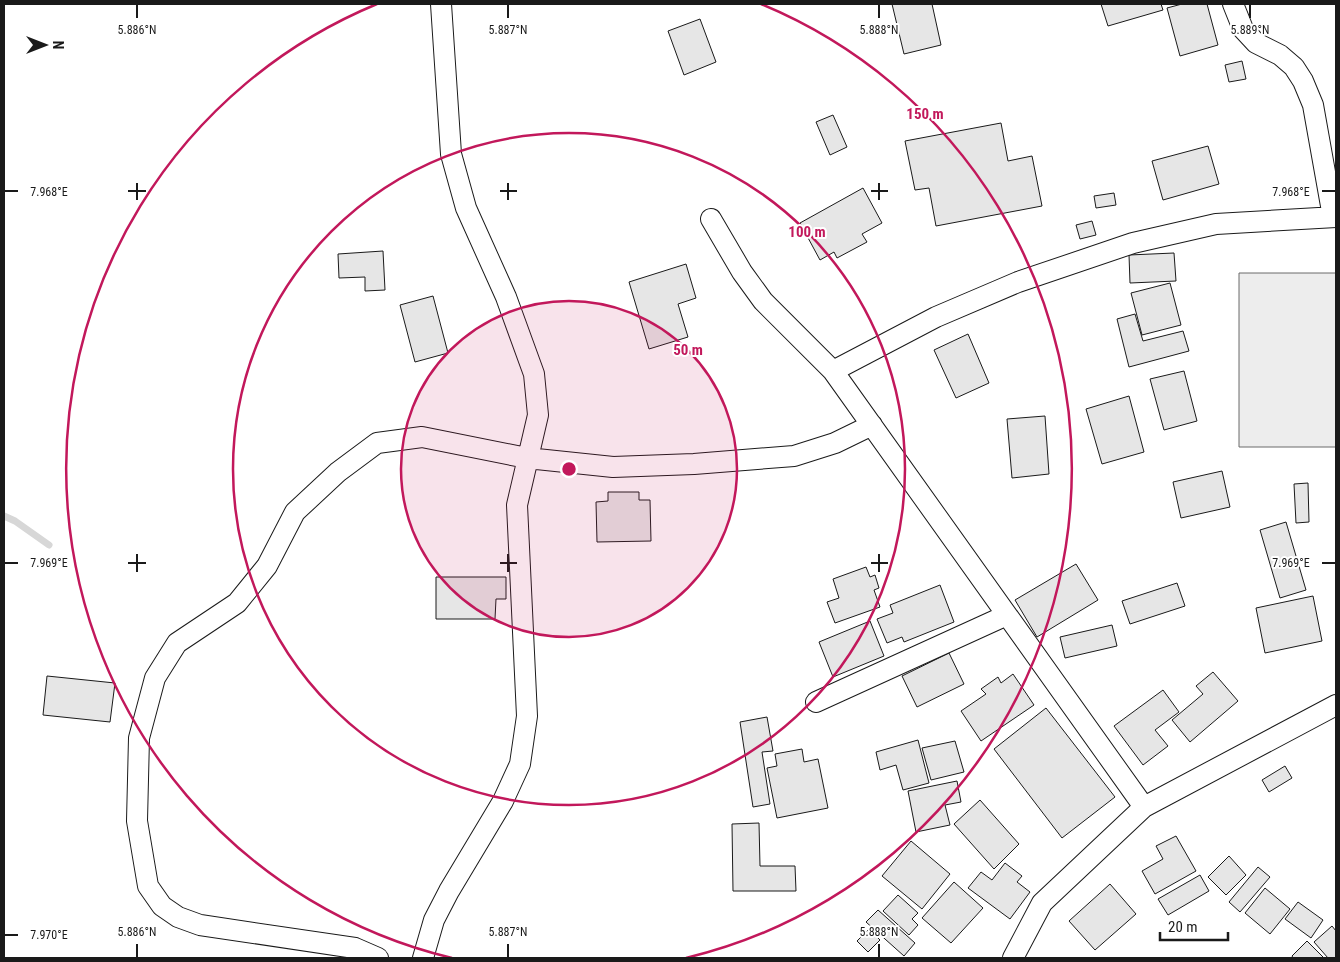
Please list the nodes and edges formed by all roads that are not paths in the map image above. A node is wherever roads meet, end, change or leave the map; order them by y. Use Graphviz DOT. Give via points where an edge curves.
graph roads {
  1 [pos="441,4"];
  2 [pos="1233,4"];
  3 [pos="1335,217"];
  4 [pos="711,219"];
  5 [pos="833,371"];
  6 [pos="872,425"];
  7 [pos="527,458"];
  8 [pos="1007,615"];
  9 [pos="816,702"];
  10 [pos="1336,705"];
  11 [pos="1144,807"];
  12 [pos="378,958"];
  13 [pos="423,958"];
  14 [pos="1013,958"];
  1 -- 7 [label="street" via="451,154 466,208 506,297 534,374 538,415"];
  2 -- 3 [label="street" via="1244,29 1256,43 1280,55 1294,67 1303,81 1313,105"];
  3 -- 5 [label="street" via="1216,224 1133,243 1018,282 936,317"];
  4 -- 5 [label="street" via="763,301"];
  5 -- 6 [label="street"];
  6 -- 7 [label="street" via="835,443 794,456 613,467"];
  6 -- 8 [label="street"];
  7 -- 12 [label="street" via="422,437 377,443 338,472 295,512 268,566 237,603 177,643 155,678 139,738 137,821 148,886 162,906 178,917 200,925 355,948"];
  7 -- 13 [label="street" via="517,505 527,716 520,764 504,802 448,891 434,920"];
  8 -- 9 [label="street"];
  8 -- 11 [label="street"];
  10 -- 11 [label="street"];
  11 -- 14 [label="street" via="1042,902"];
}
